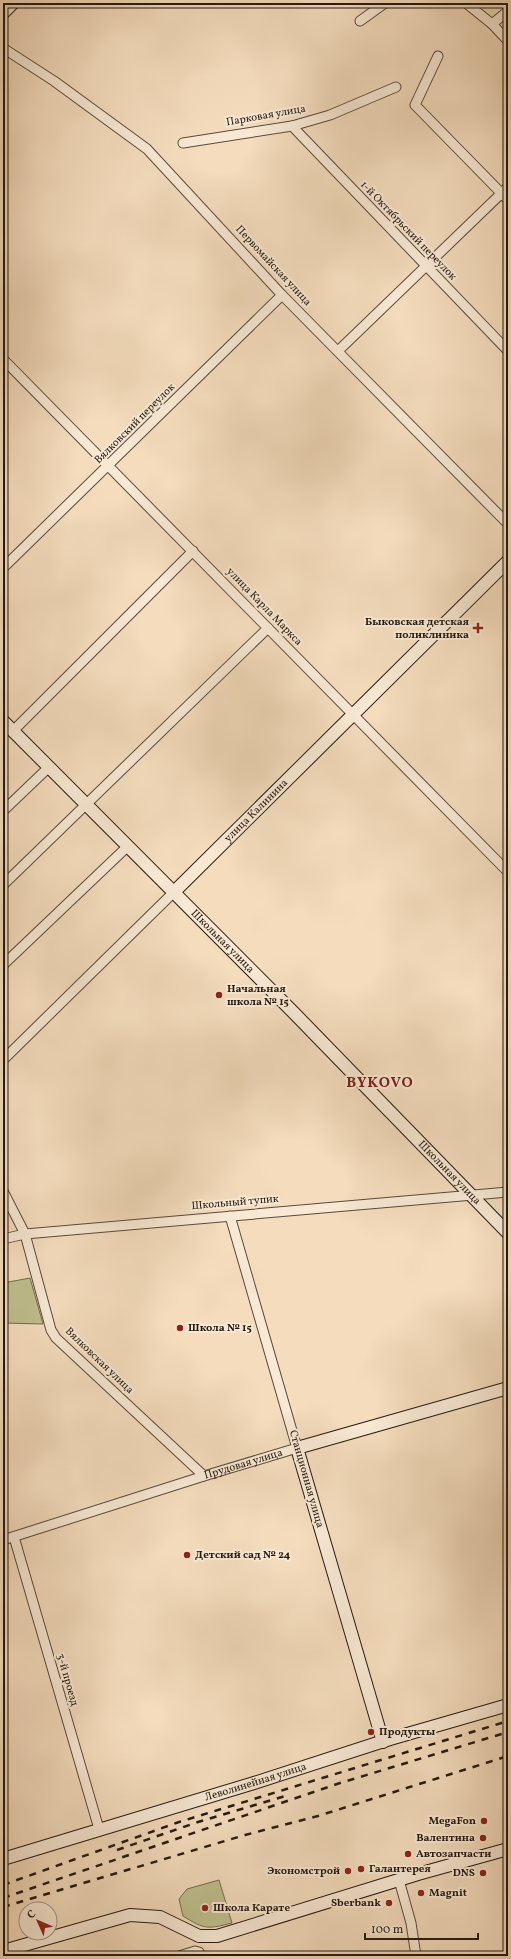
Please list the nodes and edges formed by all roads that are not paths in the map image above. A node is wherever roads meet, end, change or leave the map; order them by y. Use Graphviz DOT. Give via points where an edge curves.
graph roads {
  1 [pos="13,3"];
  2 [pos="385,3"];
  3 [pos="466,3"];
  4 [pos="508,12"];
  5 [pos="3,13"];
  6 [pos="360,21"];
  7 [pos="492,24"];
  8 [pos="508,41"];
  9 [pos="3,48"];
  10 [pos="438,56"];
  11 [pos="396,87"];
  12 [pos="292,126"];
  13 [pos="183,143"];
  14 [pos="506,193"];
  15 [pos="426,266"];
  16 [pos="282,295"];
  17 [pos="338,351"];
  18 [pos="508,351"];
  19 [pos="3,359"];
  20 [pos="109,466"];
  21 [pos="508,524"];
  22 [pos="193,551"];
  23 [pos="508,561"];
  24 [pos="3,568"];
  25 [pos="268,628"];
  26 [pos="352,715"];
  27 [pos="3,721"];
  28 [pos="13,731"];
  29 [pos="49,767"];
  30 [pos="86,804"];
  31 [pos="3,811"];
  32 [pos="128,846"];
  33 [pos="508,872"];
  34 [pos="3,885"];
  35 [pos="173,893"];
  36 [pos="3,965"];
  37 [pos="3,1060"];
  38 [pos="3,1191"];
  39 [pos="508,1192"];
  40 [pos="471,1196"];
  41 [pos="230,1216"];
  42 [pos="508,1233"];
  43 [pos="25,1234"];
  44 [pos="3,1239"];
  45 [pos="508,1388"];
  46 [pos="297,1448"];
  47 [pos="204,1476"];
  48 [pos="14,1537"];
  49 [pos="3,1540"];
  50 [pos="508,1705"];
  51 [pos="383,1742"];
  52 [pos="99,1828"];
  53 [pos="508,1849"];
  54 [pos="3,1858"];
  55 [pos="399,1880"];
  56 [pos="3,1951"];
  57 [pos="199,1954"];
  58 [pos="179,1956"];
  59 [pos="416,1956"];
  1 -- 5 [label="main road"];
  2 -- 6 [label="street"];
  3 -- 7 [label="street"];
  4 -- 7 [label="street"];
  7 -- 8 [label="street"];
  9 -- 16 [label="street, Первомайская улица" via="54,81 147,149"];
  10 -- 14 [label="street" via="415,105"];
  11 -- 12 [label="street, Парковая улица" via="330,115"];
  12 -- 13 [label="street, Парковая улица"];
  12 -- 15 [label="street, 1-й Октябрьский переулок"];
  14 -- 15 [label="street"];
  15 -- 17 [label="street"];
  15 -- 18 [label="street, 1-й Октябрьский переулок"];
  16 -- 17 [label="street, Первомайская улица"];
  16 -- 20 [label="street, Вялковский переулок"];
  17 -- 21 [label="street, Первомайская улица"];
  19 -- 20 [label="street, улица Карла Маркса"];
  20 -- 22 [label="street, улица Карла Маркса"];
  20 -- 24 [label="street, Вялковский переулок"];
  22 -- 25 [label="street, улица Карла Маркса"];
  22 -- 28 [label="street"];
  23 -- 26 [label="main road, улица Калинина"];
  25 -- 26 [label="street, улица Карла Маркса"];
  25 -- 30 [label="street"];
  26 -- 33 [label="street, улица Карла Маркса"];
  26 -- 35 [label="main road, улица Калинина"];
  27 -- 28 [label="main road, Школьная улица"];
  28 -- 29 [label="main road, Школьная улица"];
  29 -- 30 [label="main road, Школьная улица"];
  29 -- 31 [label="street"];
  30 -- 32 [label="main road, Школьная улица"];
  30 -- 34 [label="street"];
  32 -- 35 [label="main road, Школьная улица"];
  32 -- 36 [label="street"];
  35 -- 37 [label="street, улица Калинина"];
  35 -- 40 [label="main road, Школьная улица" via="294,1013"];
  38 -- 43 [label="street, Вялковская улица"];
  39 -- 40 [label="street, Школьный тупик"];
  40 -- 41 [label="street, Школьный тупик"];
  40 -- 42 [label="main road, Школьная улица"];
  41 -- 43 [label="street, Школьный тупик"];
  41 -- 46 [label="street, Станционная улица"];
  43 -- 44 [label="street, Школьный тупик"];
  43 -- 47 [label="street, Вялковская улица" via="51,1330 56,1338"];
  45 -- 46 [label="main road, Прудовая улица"];
  46 -- 47 [label="street, Прудовая улица"];
  46 -- 51 [label="main road, Станционная улица"];
  47 -- 48 [label="street, Прудовая улица"];
  48 -- 49 [label="street, Прудовая улица"];
  48 -- 52 [label="street, 3-й проезд"];
  50 -- 51 [label="main road, Леволинейная улица"];
  51 -- 52 [label="main road, Леволинейная улица"];
  52 -- 54 [label="main road, Леволинейная улица"];
  53 -- 55 [label="main road"];
  55 -- 56 [label="main road" via="217,1936 199,1936 160,1918 130,1915"];
  55 -- 59 [label="street" via="412,1923"];
  57 -- 58 [label="street"];
}
